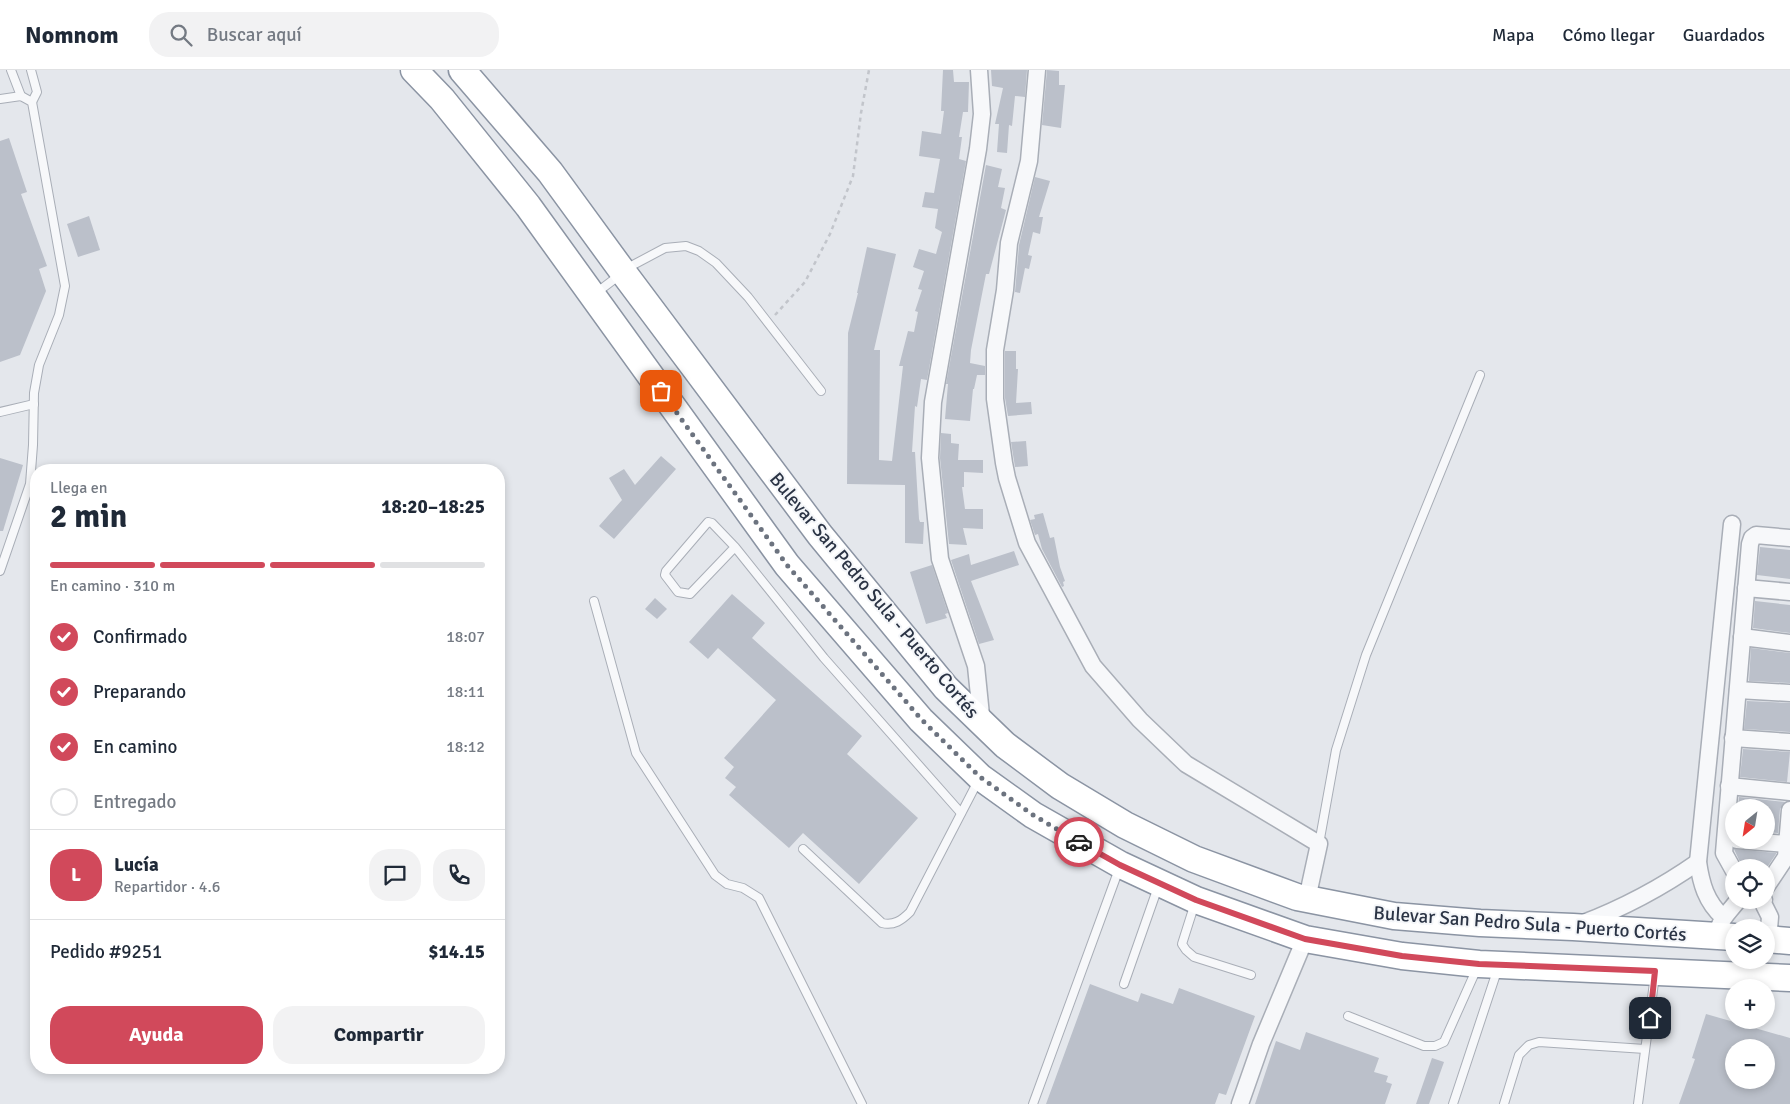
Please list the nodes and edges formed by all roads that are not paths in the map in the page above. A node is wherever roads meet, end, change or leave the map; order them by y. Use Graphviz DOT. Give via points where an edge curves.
graph roads {
  1 [pos="11,70"];
  2 [pos="30,70"];
  3 [pos="414,70"];
  4 [pos="462,70"];
  5 [pos="979,70"];
  6 [pos="1037,70"];
  7 [pos="21,96"];
  8 [pos="0,99"];
  9 [pos="32,102"];
  10 [pos="623,272"];
  11 [pos="592,295"];
  12 [pos="1480,375"];
  13 [pos="822,391"];
  14 [pos="34,404"];
  15 [pos="0,412"];
  16 [pos="32,464"];
  17 [pos="30,484"];
  18 [pos="1732,524"];
  19 [pos="1790,538"];
  20 [pos="735,547"];
  21 [pos="0,572"];
  22 [pos="1746,588"];
  23 [pos="1790,592"];
  24 [pos="594,601"];
  25 [pos="1742,637"];
  26 [pos="1790,643"];
  27 [pos="1738,690"];
  28 [pos="1790,692"];
  29 [pos="982,725"];
  30 [pos="1733,738"];
  31 [pos="1790,742"];
  32 [pos="980,777"];
  33 [pos="1729,786"];
  34 [pos="1790,792"];
  35 [pos="1730,799"];
  36 [pos="1790,810"];
  37 [pos="961,813"];
  38 [pos="1775,843"];
  39 [pos="1319,844"];
  40 [pos="1787,844"];
  41 [pos="803,849"];
  42 [pos="1698,862"];
  43 [pos="1120,865"];
  44 [pos="1775,874"];
  45 [pos="1159,883"];
  46 [pos="1308,899"];
  47 [pos="1196,900"];
  48 [pos="1732,909"];
  49 [pos="1574,927"];
  50 [pos="1724,930"];
  51 [pos="1305,939"];
  52 [pos="1489,964"];
  53 [pos="1655,971"];
  54 [pos="1251,976"];
  55 [pos="1790,978"];
  56 [pos="1124,984"];
  57 [pos="1348,1016"];
  58 [pos="1645,1049"];
  59 [pos="862,1104"];
  60 [pos="1033,1104"];
  61 [pos="1240,1104"];
  62 [pos="1453,1104"];
  63 [pos="1504,1104"];
  64 [pos="1638,1104"];
  1 -- 7 [label="lane"];
  2 -- 9 [label="lane" via="37,92"];
  3 -- 11 [label="highway, Bulevar San Pedro Sula - Puerto Cortés" via="486,152"];
  4 -- 10 [label="highway, Bulevar San Pedro Sula - Puerto Cortés" via="550,172"];
  5 -- 29 [label="street" via="982,114 978,149 933,402 930,458 940,559 976,666"];
  6 -- 39 [label="street" via="1029,161 1010,243 995,350 995,399 1004,463 1027,543 1093,666 1140,720 1186,764"];
  7 -- 8 [label="lane"];
  7 -- 9 [label="lane"];
  9 -- 14 [label="lane" via="65,286 59,315 39,365"];
  10 -- 11 [label="lane"];
  10 -- 13 [label="lane" via="665,248 686,246 699,251 716,263 748,297"];
  10 -- 29 [label="highway, Bulevar San Pedro Sula - Puerto Cortés" via="820,535 946,688"];
  11 -- 32 [label="highway, Bulevar San Pedro Sula - Puerto Cortés" via="787,565 922,720"];
  12 -- 39 [label="lane" via="1366,655 1336,750"];
  14 -- 15 [label="lane"];
  14 -- 16 [label="lane"];
  17 -- 21 [label="lane"];
  18 -- 42 [label="street"];
  19 -- 22 [label="street" via="1756,535 1752,538"];
  20 -- 20 [label="lane" via="690,594 678,592 665,575 708,522 712,522"];
  20 -- 37 [label="lane" via="824,658"];
  22 -- 23 [label="street"];
  22 -- 25 [label="street"];
  24 -- 59 [label="lane" via="636,753 715,876 759,898"];
  25 -- 26 [label="street"];
  25 -- 27 [label="street"];
  27 -- 28 [label="street"];
  27 -- 30 [label="street"];
  29 -- 46 [label="highway, Bulevar San Pedro Sula - Puerto Cortés" via="1060,786 1125,825 1194,859"];
  30 -- 31 [label="street"];
  30 -- 33 [label="street"];
  32 -- 37 [label="lane"];
  32 -- 43 [label="highway, Bulevar San Pedro Sula - Puerto Cortés" via="1033,815"];
  33 -- 34 [label="street"];
  33 -- 35 [label="street"];
  36 -- 40 [label="street"];
  37 -- 41 [label="lane" via="910,912 890,925 882,924"];
  38 -- 40 [label="street"];
  39 -- 46 [label="street"];
  40 -- 44 [label="street" via="1786,857"];
  42 -- 49 [label="street" via="1647,895"];
  42 -- 50 [label="street" via="1701,881"];
  43 -- 45 [label="highway, Bulevar San Pedro Sula - Puerto Cortés"];
  43 -- 60 [label="lane"];
  45 -- 47 [label="highway, Bulevar San Pedro Sula - Puerto Cortés"];
  45 -- 56 [label="lane"];
  46 -- 49 [label="highway, Bulevar San Pedro Sula - Puerto Cortés" via="1394,916"];
  47 -- 51 [label="highway, Bulevar San Pedro Sula - Puerto Cortés"];
  47 -- 54 [label="lane" via="1182,944 1186,950 1194,957"];
  48 -- 50 [label="street"];
  49 -- 50 [label="highway, Bulevar San Pedro Sula - Puerto Cortés"];
  51 -- 52 [label="highway, Bulevar San Pedro Sula - Puerto Cortés" via="1402,956"];
  51 -- 61 [label="street"];
  52 -- 53 [label="highway, Bulevar San Pedro Sula - Puerto Cortés"];
  52 -- 57 [label="lane" via="1444,1042 1435,1046 1424,1046"];
  52 -- 62 [label="lane"];
  53 -- 55 [label="highway, Bulevar San Pedro Sula - Puerto Cortés"];
  53 -- 58 [label="lane"];
  58 -- 63 [label="lane" via="1539,1042 1529,1045 1519,1055"];
  58 -- 64 [label="lane"];
}
